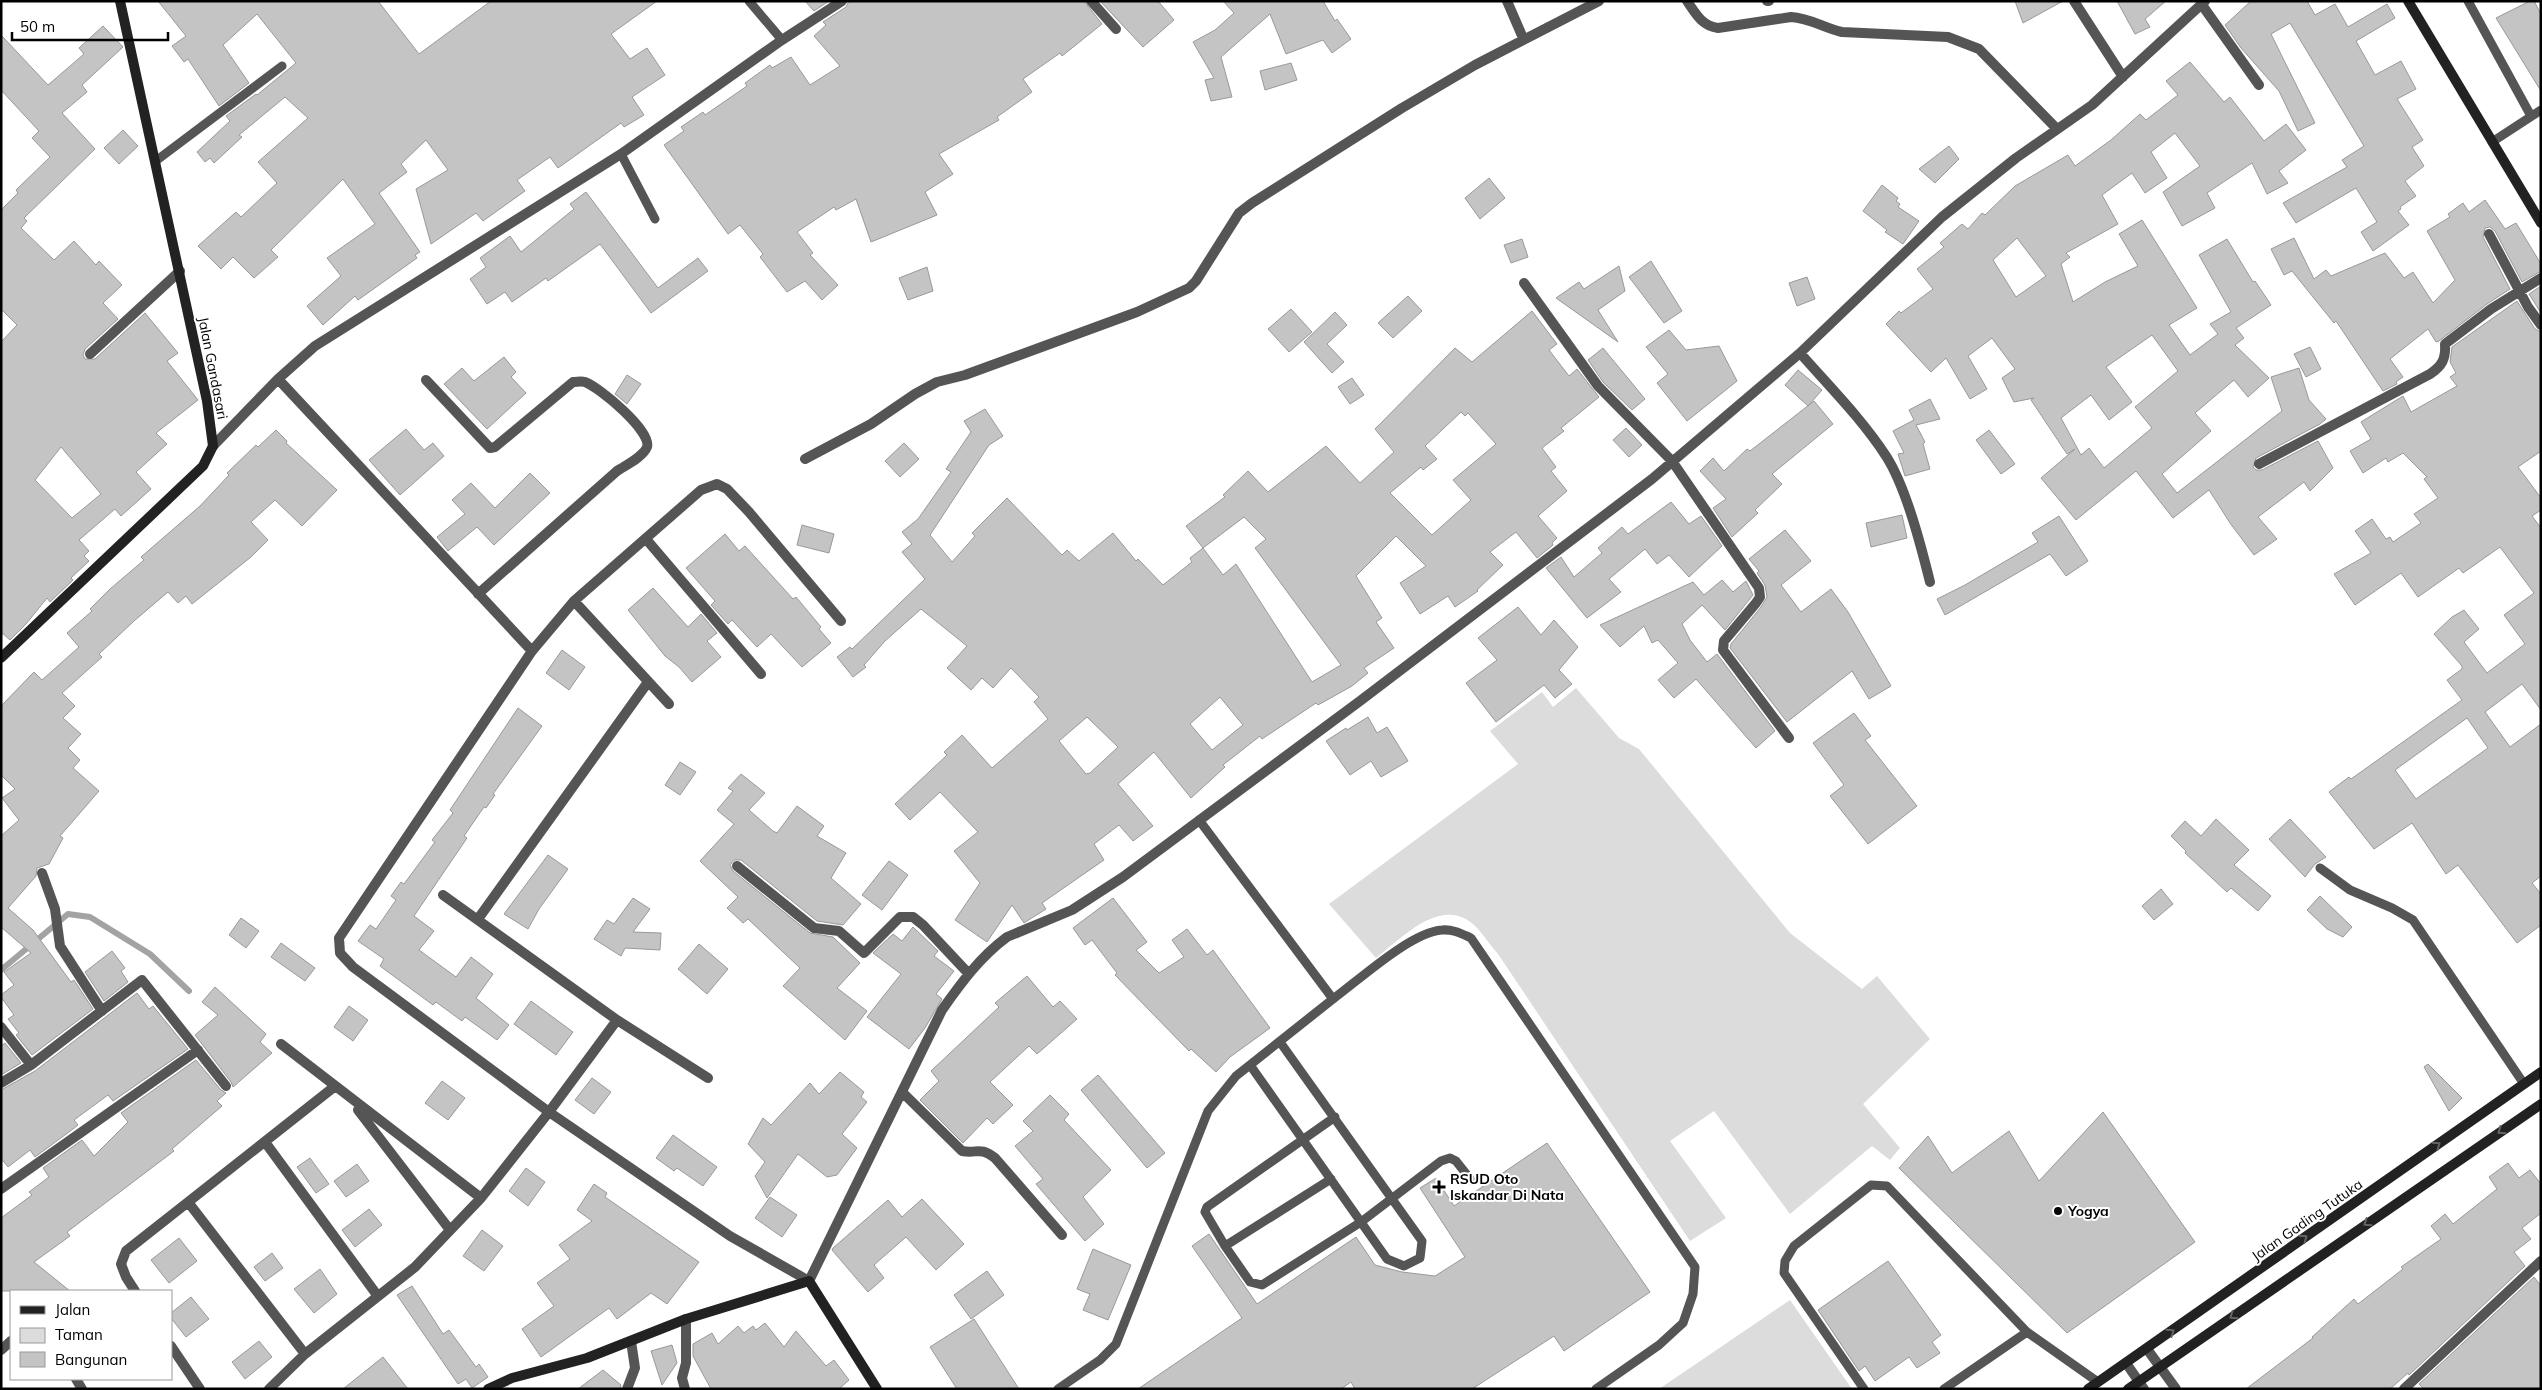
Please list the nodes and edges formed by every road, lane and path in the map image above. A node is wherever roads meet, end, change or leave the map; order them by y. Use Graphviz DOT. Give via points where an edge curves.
graph roads {
  1 [pos="120,1"];
  2 [pos="749,1"];
  3 [pos="842,1"];
  4 [pos="1091,1"];
  5 [pos="1507,1"];
  6 [pos="1598,1"];
  7 [pos="1687,1"];
  8 [pos="2074,1"];
  9 [pos="2408,1"];
  10 [pos="2468,1"];
  11 [pos="2204,3"];
  12 [pos="1116,30"];
  13 [pos="1524,38"];
  14 [pos="782,40"];
  15 [pos="282,66"];
  16 [pos="2123,77"];
  17 [pos="2259,85"];
  18 [pos="2541,110"];
  19 [pos="2531,116"];
  20 [pos="2057,129"];
  21 [pos="2492,142"];
  22 [pos="621,154"];
  23 [pos="156,160"];
  24 [pos="655,219"];
  25 [pos="2541,223"];
  26 [pos="2489,234"];
  27 [pos="180,271"];
  28 [pos="2541,278"];
  29 [pos="1524,283"];
  30 [pos="2520,291"];
  31 [pos="2541,325"];
  32 [pos="1800,353"];
  33 [pos="90,354"];
  34 [pos="278,379"];
  35 [pos="426,380"];
  36 [pos="213,446"];
  37 [pos="805,460"];
  38 [pos="1672,461"];
  39 [pos="2258,464"];
  40 [pos="646,539"];
  41 [pos="1930,582"];
  42 [pos="478,594"];
  43 [pos="574,601"];
  44 [pos="841,621"];
  45 [pos="532,652"];
  46 [pos="2,657"];
  47 [pos="761,674"];
  48 [pos="648,682"];
  49 [pos="669,704"];
  50 [pos="1789,738"];
  51 [pos="1199,820"];
  52 [pos="738,866"];
  53 [pos="2320,868"];
  54 [pos="42,873"];
  55 [pos="443,894"];
  56 [pos="478,919"];
  57 [pos="968,973"];
  58 [pos="1332,999"];
  59 [pos="102,1011"];
  60 [pos="617,1020"];
  61 [pos="1,1027"];
  62 [pos="1280,1042"];
  63 [pos="280,1044"];
  64 [pos="198,1050"];
  65 [pos="31,1064"];
  66 [pos="1250,1065"];
  67 [pos="2541,1072"];
  68 [pos="708,1078"];
  69 [pos="1,1083"];
  70 [pos="2524,1084"];
  71 [pos="226,1086"];
  72 [pos="334,1087"];
  73 [pos="902,1092"];
  74 [pos="350,1099"];
  75 [pos="2541,1104"];
  76 [pos="549,1112"];
  77 [pos="1335,1116"];
  78 [pos="1303,1138"];
  79 [pos="265,1142"];
  80 [pos="1331,1179"];
  81 [pos="1471,1180"];
  82 [pos="1,1189"];
  83 [pos="481,1198"];
  84 [pos="1392,1198"];
  85 [pos="188,1202"];
  86 [pos="1361,1222"];
  87 [pos="450,1230"];
  88 [pos="1062,1235"];
  89 [pos="1226,1246"];
  90 [pos="2541,1260"];
  91 [pos="809,1281"];
  92 [pos="134,1290"];
  93 [pos="377,1295"];
  94 [pos="686,1319"];
  95 [pos="2027,1332"];
  96 [pos="10,1341"];
  97 [pos="631,1341"];
  98 [pos="172,1347"];
  99 [pos="2147,1349"];
  100 [pos="1,1350"];
  101 [pos="306,1354"];
  102 [pos="2126,1363"];
  103 [pos="2159,1366"];
  104 [pos="2098,1382"];
  105 [pos="2141,1385"];
  106 [pos="200,1389"];
  107 [pos="269,1389"];
  108 [pos="488,1389"];
  109 [pos="628,1389"];
  110 [pos="685,1389"];
  111 [pos="877,1389"];
  112 [pos="1058,1389"];
  113 [pos="1596,1389"];
  114 [pos="1864,1389"];
  115 [pos="1944,1389"];
  116 [pos="2088,1389"];
  117 [pos="2128,1389"];
  118 [pos="2176,1389"];
  119 [pos="2404,1389"];
  1 -- 23 [label="main road, Jalan Gandasari"];
  2 -- 14 [label="lane"];
  3 -- 14 [label="street"];
  4 -- 12 [label="street"];
  5 -- 13 [label="street"];
  6 -- 13 [label="street"];
  7 -- 20 [label="street" via="1708,27 1791,17 1842,32 1948,37 1963,41 1979,49"];
  8 -- 16 [label="street"];
  9 -- 21 [label="main road"];
  10 -- 19 [label="lane"];
  11 -- 16 [label="street"];
  11 -- 17 [label="street"];
  13 -- 37 [label="street" via="1402,108 1252,203 1239,213 1189,288 1136,312 965,375 937,382 872,424"];
  14 -- 22 [label="street"];
  15 -- 23 [label="lane"];
  16 -- 20 [label="street"];
  18 -- 19 [label="lane"];
  19 -- 21 [label="lane"];
  20 -- 32 [label="street" via="1942,217"];
  21 -- 25 [label="main road"];
  22 -- 24 [label="lane"];
  22 -- 34 [label="street" via="346,325 315,346"];
  23 -- 27 [label="main road, Jalan Gandasari"];
  26 -- 30 [label="street"];
  27 -- 33 [label="street"];
  27 -- 36 [label="main road, Jalan Gandasari" via="208,401"];
  28 -- 30 [label="street"];
  29 -- 38 [label="street" via="1598,386"];
  30 -- 31 [label="street"];
  30 -- 39 [label="street" via="2445,344 2442,365 2430,374"];
  32 -- 38 [label="street"];
  32 -- 41 [label="street" via="1886,456 1900,481"];
  34 -- 36 [label="street"];
  34 -- 42 [label="street"];
  35 -- 42 [label="street" via="490,448 532,418 573,382 584,382 602,393 639,426 647,440 642,454 617,471"];
  36 -- 46 [label="main road" via="203,466"];
  38 -- 50 [label="street" via="1759,588 1760,597 1724,641 1723,650"];
  38 -- 51 [label="street" via="1360,701"];
  40 -- 43 [label="street"];
  40 -- 44 [label="street" via="701,490 717,484 727,489 756,520"];
  40 -- 47 [label="street"];
  42 -- 45 [label="street"];
  43 -- 45 [label="street"];
  43 -- 48 [label="street"];
  45 -- 76 [label="street" via="339,938 340,953 353,967"];
  48 -- 49 [label="street"];
  48 -- 56 [label="street"];
  51 -- 57 [label="street" via="1072,910 1007,937"];
  51 -- 58 [label="lane"];
  52 -- 57 [label="street" via="814,928 839,931 864,952 900,917 913,917"];
  53 -- 70 [label="lane" via="2350,890 2413,920"];
  54 -- 59 [label="street" via="55,909 60,946"];
  55 -- 56 [label="street"];
  56 -- 60 [label="street"];
  57 -- 73 [label="street" via="942,1010"];
  58 -- 62 [label="lane"];
  58 -- 113 [label="lane" via="1411,941 1441,930 1456,931 1471,938 1632,1173 1695,1267 1693,1294 1683,1323 1659,1345"];
  59 -- 64 [label="street" via="142,980"];
  59 -- 65 [label="street"];
  60 -- 68 [label="street"];
  60 -- 76 [label="street"];
  61 -- 65 [label="street"];
  62 -- 66 [label="lane"];
  62 -- 77 [label="lane"];
  63 -- 72 [label="street"];
  64 -- 71 [label="street"];
  64 -- 82 [label="street"];
  65 -- 69 [label="street"];
  66 -- 78 [label="lane"];
  66 -- 112 [label="lane" via="1236,1076 1208,1111 1116,1344 1100,1360"];
  67 -- 70 [label="main road, Jalan Gading Tutuka"];
  99 -- 70 [label="main road, Jalan Gading Tutuka, one-way"];
  72 -- 74 [label="street"];
  72 -- 79 [label="street"];
  73 -- 88 [label="street" via="962,1151 978,1150 995,1158"];
  73 -- 91 [label="street"];
  74 -- 83 [label="street"];
  74 -- 87 [label="street"];
  75 -- 103 [label="main road, one-way"];
  76 -- 83 [label="street"];
  76 -- 91 [label="street" via="730,1236"];
  77 -- 78 [label="lane"];
  77 -- 84 [label="lane"];
  78 -- 80 [label="lane"];
  78 -- 89 [label="lane" via="1205,1209"];
  79 -- 85 [label="street"];
  79 -- 93 [label="street"];
  80 -- 86 [label="lane"];
  80 -- 89 [label="lane"];
  81 -- 84 [label="lane" via="1450,1158 1441,1161"];
  83 -- 87 [label="street"];
  84 -- 86 [label="lane"];
  84 -- 86 [label="lane" via="1422,1241 1420,1258 1404,1266 1387,1259"];
  85 -- 92 [label="street" via="126,1251 121,1264"];
  85 -- 101 [label="street"];
  86 -- 89 [label="lane" via="1262,1285 1250,1282"];
  87 -- 93 [label="street" via="415,1267"];
  90 -- 119 [label="street"];
  91 -- 94 [label="main road"];
  91 -- 111 [label="main road"];
  93 -- 101 [label="street"];
  94 -- 97 [label="main road"];
  94 -- 110 [label="street" via="686,1363 682,1378"];
  95 -- 104 [label="lane"];
  95 -- 114 [label="lane" via="1887,1186 1871,1185 1794,1246 1785,1261 1784,1273"];
  95 -- 115 [label="lane"];
  96 -- 100 [label="street"];
  97 -- 108 [label="main road" via="587,1358 512,1378"];
  97 -- 109 [label="street" via="635,1368"];
  98 -- 106 [label="street"];
  99 -- 102 [label="main road, Jalan Gading Tutuka"];
  99 -- 103 [label="street"];
  101 -- 107 [label="street"];
  102 -- 104 [label="main road, Jalan Gading Tutuka"];
  102 -- 105 [label="street"];
  103 -- 105 [label="main road"];
  103 -- 118 [label="street"];
  104 -- 116 [label="main road, Jalan Gading Tutuka"];
  105 -- 117 [label="main road"];
}
